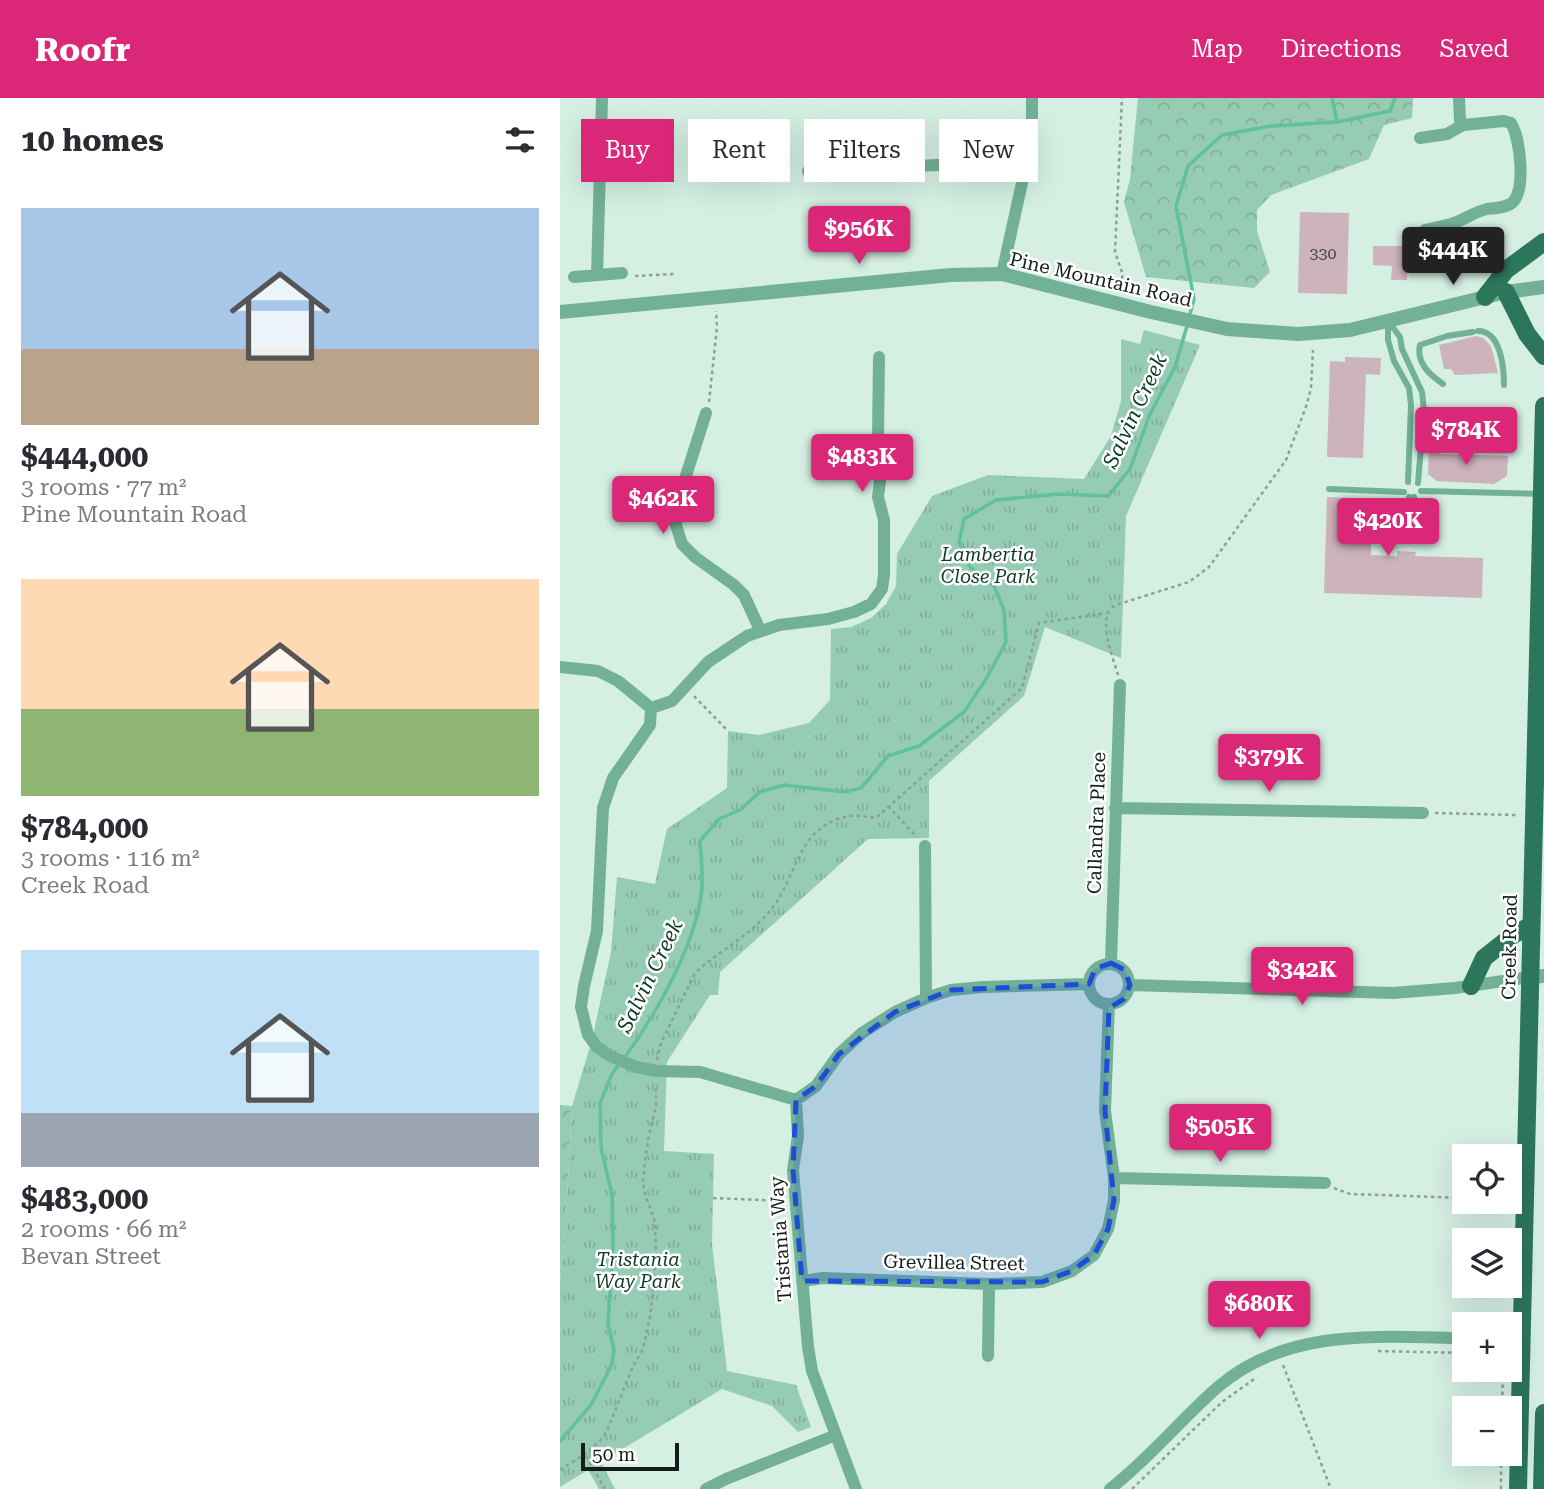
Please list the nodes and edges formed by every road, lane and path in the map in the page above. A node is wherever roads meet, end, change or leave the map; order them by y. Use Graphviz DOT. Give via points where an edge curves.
graph roads {
  1 [pos="603,98"];
  2 [pos="1032,98"];
  3 [pos="1122,98"];
  4 [pos="1459,98"];
  5 [pos="1031,119"];
  6 [pos="1463,125"];
  7 [pos="1420,138"];
  8 [pos="1022,182"];
  9 [pos="1544,242"];
  10 [pos="1421,249"];
  11 [pos="622,273"];
  12 [pos="674,274"];
  13 [pos="1002,274"];
  14 [pos="597,275"];
  15 [pos="573,276"];
  16 [pos="1544,287"];
  17 [pos="1117,292"];
  18 [pos="1506,292"];
  19 [pos="1485,297"];
  20 [pos="715,298"];
  21 [pos="560,312"];
  22 [pos="1388,321"];
  23 [pos="1313,350"];
  24 [pos="1544,356"];
  25 [pos="879,357"];
  26 [pos="1443,384"];
  27 [pos="1504,385"];
  28 [pos="1544,406"];
  29 [pos="706,413"];
  30 [pos="1401,414"];
  31 [pos="1410,414"];
  32 [pos="1409,457"];
  33 [pos="1399,458"];
  34 [pos="1408,482"];
  35 [pos="1418,483"];
  36 [pos="1329,489"];
  37 [pos="1421,491"];
  38 [pos="1542,494"];
  39 [pos="1409,495"];
  40 [pos="1421,519"];
  41 [pos="1407,530"];
  42 [pos="1107,613"];
  43 [pos="760,630"];
  44 [pos="560,667"];
  45 [pos="1120,685"];
  46 [pos="684,686"];
  47 [pos="651,708"];
  48 [pos="728,731"];
  49 [pos="888,806"];
  50 [pos="1115,808"];
  51 [pos="1423,813"];
  52 [pos="1516,815"];
  53 [pos="925,846"];
  54 [pos="1530,926"];
  55 [pos="1111,963"];
  56 [pos="1537,976"];
  57 [pos="1089,984"];
  58 [pos="1130,985"];
  59 [pos="1471,986"];
  60 [pos="926,998"];
  61 [pos="1109,1004"];
  62 [pos="657,1071"];
  63 [pos="796,1100"];
  64 [pos="1114,1178"];
  65 [pos="1325,1183"];
  66 [pos="713,1198"];
  67 [pos="1452,1198"];
  68 [pos="795,1201"];
  69 [pos="802,1281"];
  70 [pos="989,1284"];
  71 [pos="1518,1312"];
  72 [pos="1452,1338"];
  73 [pos="1277,1351"];
  74 [pos="1373,1351"];
  75 [pos="1452,1353"];
  76 [pos="988,1356"];
  77 [pos="1259,1376"];
  78 [pos="1517,1382"];
  79 [pos="1544,1413"];
  80 [pos="836,1435"];
  81 [pos="585,1454"];
  82 [pos="1501,1466"];
  83 [pos="560,1470"];
  84 [pos="605,1489"];
  85 [pos="706,1489"];
  86 [pos="856,1489"];
  87 [pos="1110,1489"];
  88 [pos="1132,1489"];
  89 [pos="1331,1489"];
  90 [pos="1501,1489"];
  91 [pos="1518,1489"];
  92 [pos="1542,1489"];
  1 -- 14 [label="street"];
  2 -- 5 [label="street"];
  3 -- 17 [label="path" via="1115,252 1123,275"];
  4 -- 6 [label="street"];
  6 -- 7 [label="street" via="1447,134"];
  6 -- 10 [label="street" via="1511,123 1519,146 1517,192 1506,206 1425,230"];
  8 -- 13 [label="street"];
  9 -- 19 [label="main road" via="1506,270"];
  11 -- 12 [label="path"];
  11 -- 14 [label="street"];
  13 -- 20 [label="street, Pine Mountain Road"];
  13 -- 22 [label="street, Pine Mountain Road" via="1227,329 1315,334"];
  14 -- 15 [label="street"];
  16 -- 18 [label="street, Pine Mountain Road"];
  18 -- 19 [label="street, Pine Mountain Road"];
  18 -- 24 [label="main road"];
  19 -- 22 [label="street, Pine Mountain Road"];
  20 -- 21 [label="street, Pine Mountain Road"];
  20 -- 29 [label="path" via="712,393"];
  22 -- 31 [label="lane" via="1394,361 1409,388"];
  22 -- 35 [label="lane" via="1422,391"];
  23 -- 42 [label="path" via="1311,388 1286,460 1209,567 1189,582 1116,605"];
  25 -- 43 [label="street" via="882,589 872,604 854,612"];
  26 -- 27 [label="lane" via="1422,363 1420,345 1483,330 1493,337"];
  28 -- 38 [label="main road, Creek Road"];
  29 -- 43 [label="street" via="677,505 676,525 682,544 744,596"];
  30 -- 31 [label="lane"];
  31 -- 32 [label="lane"];
  32 -- 33 [label="lane"];
  32 -- 34 [label="lane"];
  36 -- 39 [label="lane"];
  37 -- 38 [label="lane"];
  38 -- 54 [label="main road, Creek Road"];
  39 -- 40 [label="lane" via="1414,513"];
  39 -- 41 [label="lane"];
  42 -- 45 [label="path"];
  42 -- 49 [label="path" via="1039,623 1022,688"];
  43 -- 46 [label="street" via="708,662"];
  44 -- 47 [label="street" via="598,671"];
  45 -- 50 [label="street, Callandra Place"];
  46 -- 47 [label="street" via="671,701"];
  46 -- 48 [label="path"];
  47 -- 62 [label="street" via="650,725 613,778 603,808 597,931 581,1007 597,1047 636,1067"];
  49 -- 53 [label="path"];
  49 -- 62 [label="path" via="876,818 846,816 821,827 807,841 783,894 770,911 694,975 661,1043"];
  50 -- 51 [label="street"];
  50 -- 55 [label="street, Callandra Place"];
  51 -- 52 [label="path"];
  53 -- 60 [label="street"];
  54 -- 56 [label="main road, Creek Road"];
  54 -- 59 [label="main road" via="1484,958"];
  55 -- 57 [label="street" via="1095,969"];
  55 -- 58 [label="street" via="1125,970"];
  56 -- 59 [label="street"];
  56 -- 71 [label="main road, Creek Road"];
  57 -- 60 [label="street" via="983,987"];
  57 -- 61 [label="street" via="1095,998"];
  58 -- 59 [label="street" via="1393,993"];
  58 -- 61 [label="street" via="1124,999"];
  60 -- 63 [label="street" via="862,1033 839,1054 816,1086"];
  61 -- 64 [label="street, Grevillea Street" via="1105,1111"];
  62 -- 63 [label="street" via="700,1072"];
  62 -- 81 [label="path" via="656,1106 643,1179 656,1233 650,1317 643,1349 607,1431"];
  63 -- 68 [label="street, Tristania Way"];
  64 -- 65 [label="street"];
  64 -- 70 [label="street, Grevillea Street" via="1108,1229 1094,1255 1072,1272 1042,1282"];
  65 -- 67 [label="path" via="1350,1195"];
  66 -- 68 [label="path"];
  68 -- 69 [label="street, Tristania Way"];
  69 -- 70 [label="street, Grevillea Street"];
  69 -- 80 [label="street, Tristania Way" via="812,1371"];
  70 -- 76 [label="street"];
  72 -- 73 [label="street" via="1353,1337"];
  73 -- 87 [label="street" via="1219,1386"];
  73 -- 89 [label="path"];
  74 -- 75 [label="path"];
  77 -- 88 [label="path" via="1222,1402"];
  78 -- 91 [label="main road, Creek Road"];
  79 -- 92 [label="main road"];
  80 -- 85 [label="street"];
  80 -- 86 [label="street, Tristania Way"];
  81 -- 83 [label="path"];
  81 -- 84 [label="path"];
  82 -- 90 [label="path"];
}
